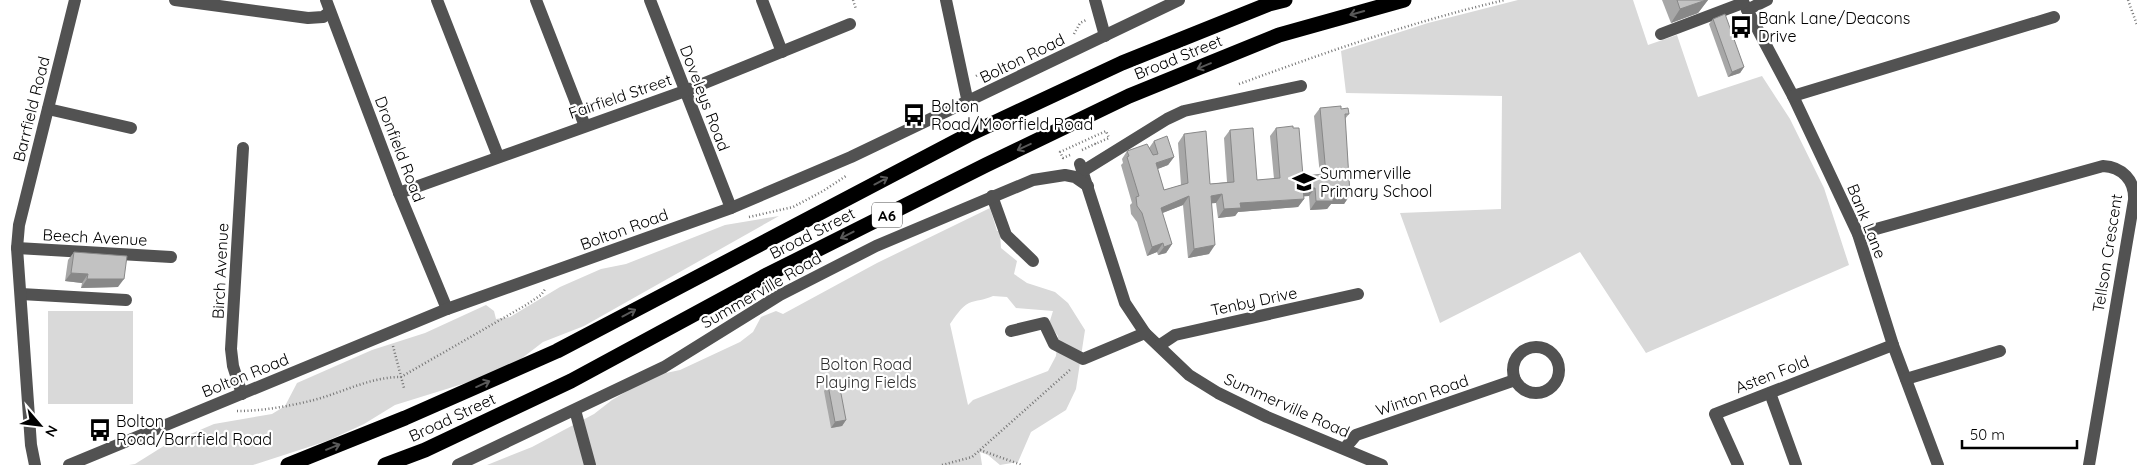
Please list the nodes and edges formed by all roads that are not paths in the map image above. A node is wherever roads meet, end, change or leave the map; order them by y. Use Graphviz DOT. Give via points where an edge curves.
graph roads {
  1 [pos="74,0"];
  2 [pos="176,0"];
  3 [pos="437,0"];
  4 [pos="536,0"];
  5 [pos="650,0"];
  6 [pos="762,0"];
  7 [pos="946,0"];
  8 [pos="1095,0"];
  9 [pos="1285,0"];
  10 [pos="1404,0"];
  11 [pos="1767,0"];
  12 [pos="1175,1"];
  13 [pos="1275,2"];
  14 [pos="1744,4"];
  15 [pos="328,6"];
  16 [pos="2054,17"];
  17 [pos="850,24"];
  18 [pos="1661,34"];
  19 [pos="1105,36"];
  20 [pos="782,52"];
  21 [pos="1300,86"];
  22 [pos="685,91"];
  23 [pos="1793,96"];
  24 [pos="968,102"];
  25 [pos="48,109"];
  26 [pos="585,126"];
  27 [pos="131,128"];
  28 [pos="243,148"];
  29 [pos="498,156"];
  30 [pos="1088,186"];
  31 [pos="399,193"];
  32 [pos="992,196"];
  33 [pos="731,208"];
  34 [pos="1858,234"];
  35 [pos="16,248"];
  36 [pos="171,257"];
  37 [pos="1033,261"];
  38 [pos="21,294"];
  39 [pos="1358,294"];
  40 [pos="126,300"];
  41 [pos="448,309"];
  42 [pos="1011,331"];
  43 [pos="1145,333"];
  44 [pos="1160,345"];
  45 [pos="1893,345"];
  46 [pos="2000,351"];
  47 [pos="1906,378"];
  48 [pos="1515,380"];
  49 [pos="1770,393"];
  50 [pos="242,394"];
  51 [pos="575,410"];
  52 [pos="1345,448"];
  53 [pos="35,465"];
  54 [pos="69,465"];
  55 [pos="288,465"];
  56 [pos="385,465"];
  57 [pos="458,465"];
  58 [pos="590,465"];
  59 [pos="1382,465"];
  60 [pos="1738,465"];
  61 [pos="1796,465"];
  62 [pos="1938,465"];
  63 [pos="2090,465"];
  1 -- 25 [label="street, Barrfield Road"];
  2 -- 15 [label="street" via="308,18 323,17"];
  3 -- 29 [label="street"];
  4 -- 26 [label="street"];
  5 -- 22 [label="street, Doveleys Road"];
  6 -- 20 [label="street"];
  7 -- 24 [label="street"];
  8 -- 19 [label="street"];
  9 -- 13 [label="highway, Broad Street"];
  10 -- 56 [label="highway, Broad Street / A6, one-way" via="1279,35 1129,96 763,277 571,380 425,450"];
  11 -- 14 [label="street"];
  12 -- 19 [label="street, Bolton Road"];
  55 -- 13 [label="highway, Broad Street / A6, one-way" via="557,351 968,135 1122,63"];
  14 -- 18 [label="street"];
  14 -- 23 [label="street, Bank Lane"];
  15 -- 31 [label="street, Dronfield Road"];
  16 -- 23 [label="street"];
  17 -- 20 [label="street, Fairfield Street"];
  19 -- 24 [label="street, Bolton Road"];
  20 -- 22 [label="street, Fairfield Street"];
  21 -- 30 [label="street, Summerville Road" via="1184,111 1167,119 1081,168"];
  22 -- 26 [label="street, Fairfield Street"];
  22 -- 33 [label="street, Doveleys Road"];
  23 -- 34 [label="street, Bank Lane"];
  24 -- 33 [label="street, Bolton Road"];
  25 -- 27 [label="street"];
  25 -- 35 [label="street, Barrfield Road"];
  26 -- 29 [label="street, Fairfield Street"];
  28 -- 50 [label="street, Birch Avenue" via="231,349"];
  29 -- 31 [label="street, Fairfield Street"];
  30 -- 32 [label="street, Summerville Road" via="1075,177 1054,176 1033,180"];
  30 -- 43 [label="street, Summerville Road" via="1125,302"];
  31 -- 41 [label="street, Dronfield Road"];
  32 -- 37 [label="street" via="1006,235"];
  32 -- 51 [label="street, Summerville Road" via="876,246 789,290 664,367"];
  33 -- 41 [label="street, Bolton Road"];
  34 -- 45 [label="street, Bank Lane"];
  34 -- 63 [label="street, Tellson Crescent" via="2103,166 2118,170 2130,179 2134,200"];
  35 -- 36 [label="street, Beech Avenue"];
  35 -- 38 [label="street, Barrfield Road"];
  38 -- 40 [label="street"];
  38 -- 53 [label="street, Barrfield Road"];
  39 -- 44 [label="street, Tenby Drive" via="1175,335"];
  41 -- 50 [label="street, Bolton Road"];
  42 -- 43 [label="street" via="1044,323 1054,344 1083,359"];
  43 -- 44 [label="street, Summerville Road"];
  44 -- 52 [label="street, Summerville Road" via="1189,375 1218,393 1267,417"];
  45 -- 47 [label="street, Bank Lane"];
  45 -- 49 [label="street, Asten Fold"];
  46 -- 47 [label="street"];
  47 -- 62 [label="street, Bank Lane"];
  48 -- 52 [label="street, Winton Road" via="1356,435"];
  49 -- 60 [label="street, Asten Fold" via="1715,414"];
  49 -- 61 [label="street"];
  50 -- 54 [label="street, Bolton Road"];
  51 -- 57 [label="street, Summerville Road"];
  51 -- 58 [label="street"];
  52 -- 59 [label="street, Summerville Road"];
}
